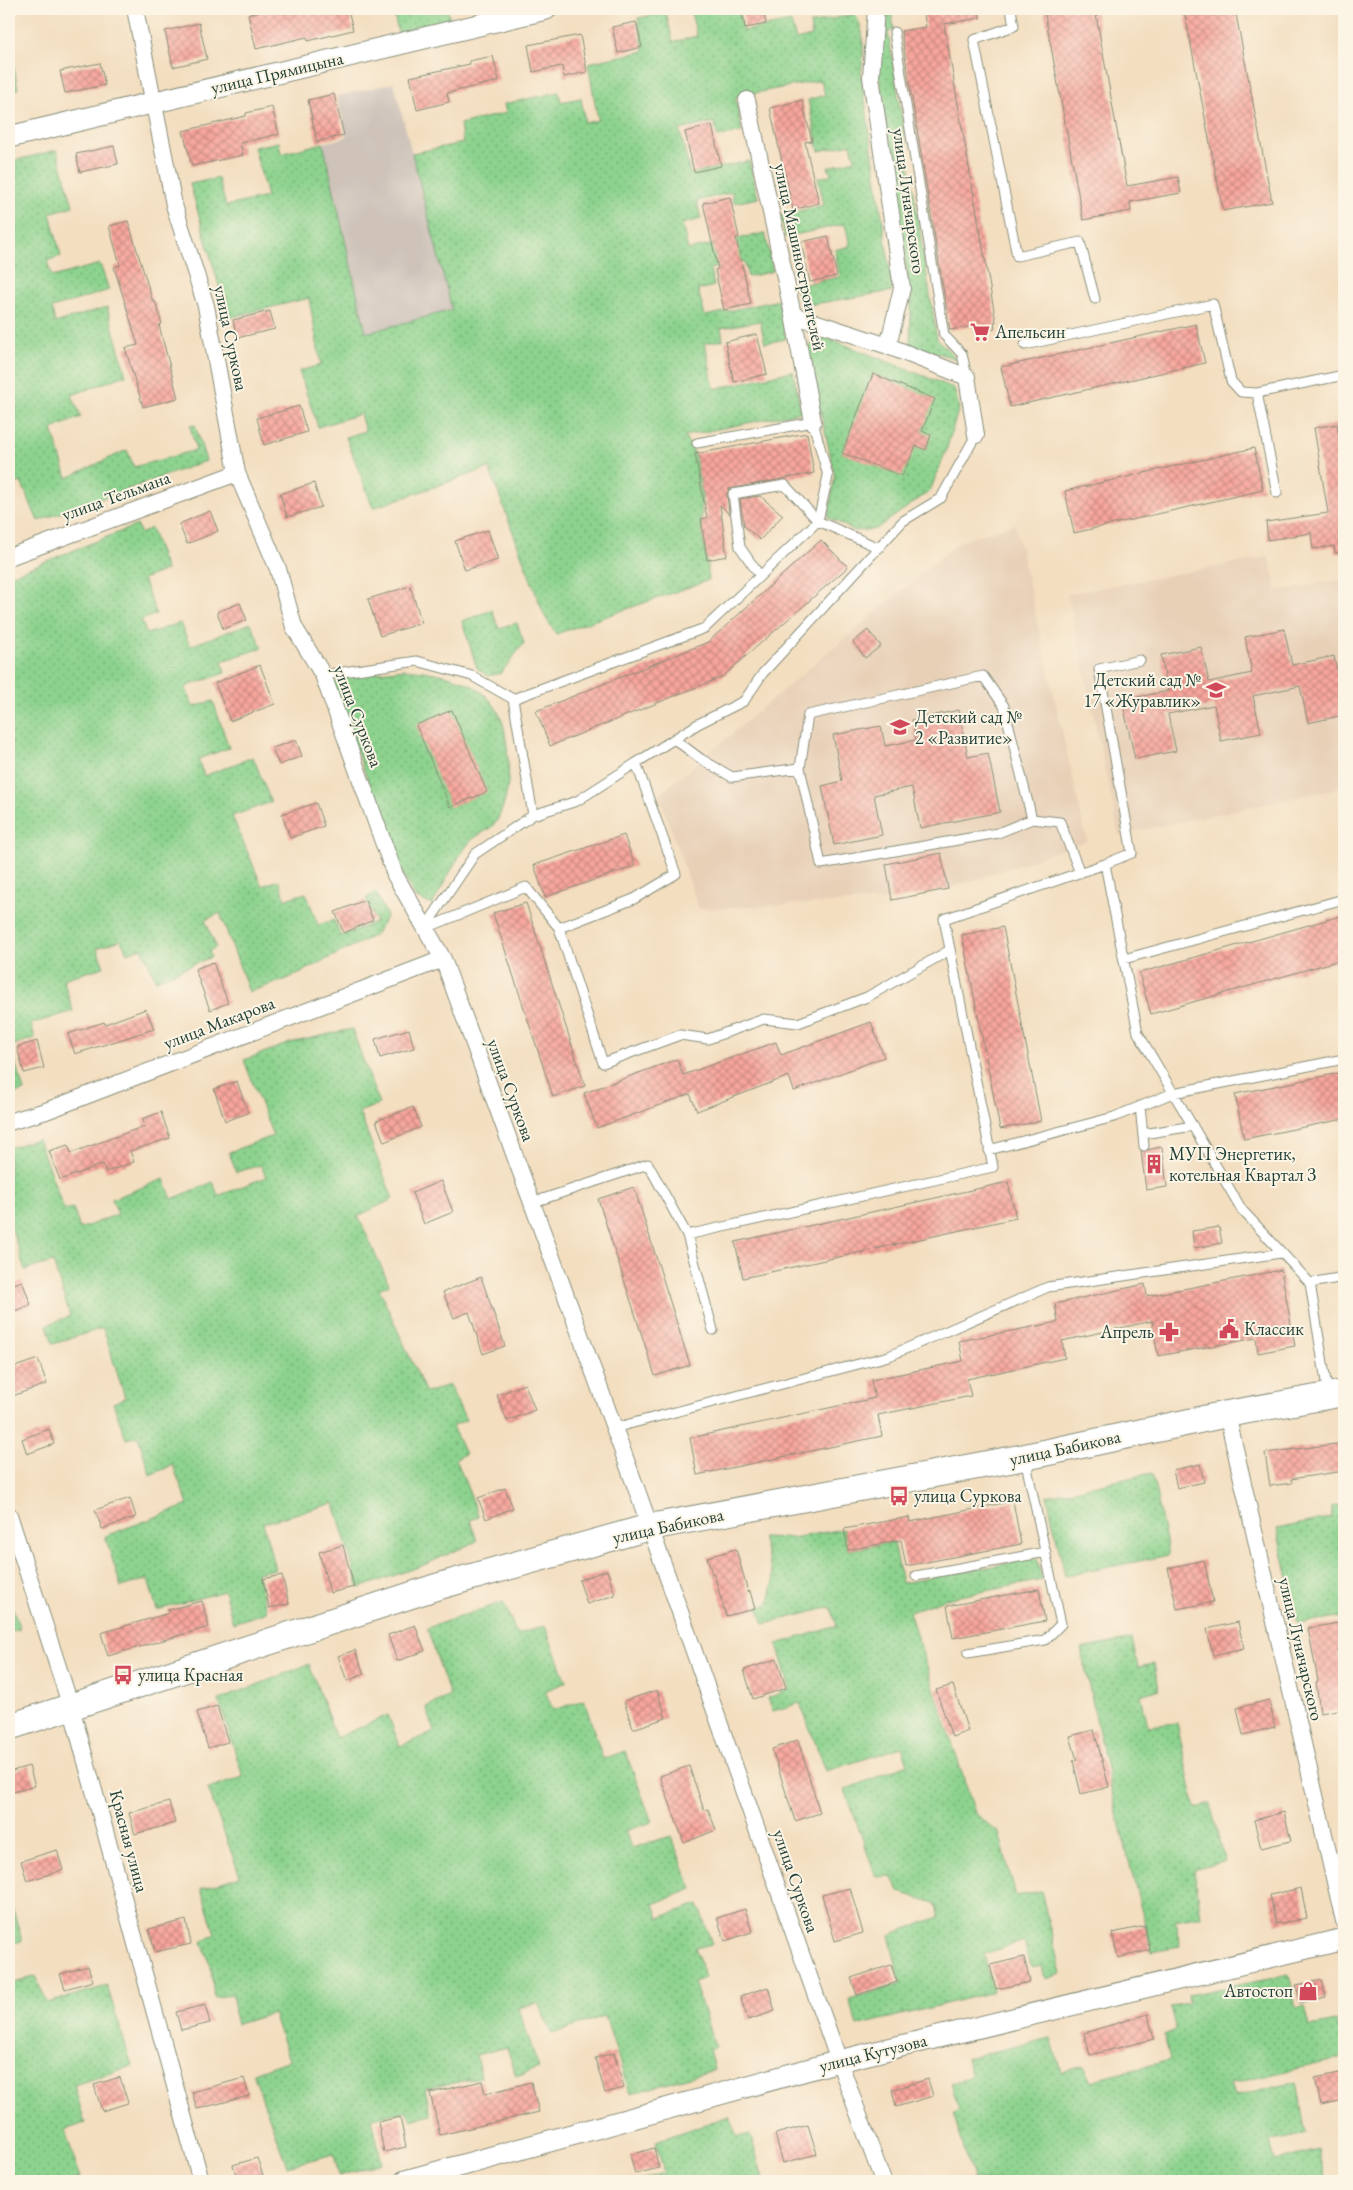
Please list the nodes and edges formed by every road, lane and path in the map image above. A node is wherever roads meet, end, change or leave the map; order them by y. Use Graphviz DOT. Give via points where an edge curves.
graph roads {
  1 [pos="135,9"];
  2 [pos="546,9"];
  3 [pos="876,9"];
  4 [pos="1011,9"];
  5 [pos="894,32"];
  6 [pos="747,100"];
  7 [pos="154,102"];
  8 [pos="9,137"];
  9 [pos="1095,299"];
  10 [pos="793,315"];
  11 [pos="1025,345"];
  12 [pos="888,346"];
  13 [pos="1344,375"];
  14 [pos="967,377"];
  15 [pos="1257,393"];
  16 [pos="813,422"];
  17 [pos="976,434"];
  18 [pos="697,443"];
  19 [pos="237,473"];
  20 [pos="1277,493"];
  21 [pos="818,521"];
  22 [pos="879,548"];
  23 [pos="9,557"];
  24 [pos="760,576"];
  25 [pos="1140,660"];
  26 [pos="322,675"];
  27 [pos="513,699"];
  28 [pos="674,739"];
  29 [pos="636,763"];
  30 [pos="800,768"];
  31 [pos="533,815"];
  32 [pos="1032,818"];
  33 [pos="1105,864"];
  34 [pos="1080,873"];
  35 [pos="1344,899"];
  36 [pos="559,928"];
  37 [pos="424,929"];
  38 [pos="950,950"];
  39 [pos="443,959"];
  40 [pos="1124,959"];
  41 [pos="1344,1059"];
  42 [pos="1173,1093"];
  43 [pos="1140,1106"];
  44 [pos="9,1122"];
  45 [pos="1192,1126"];
  46 [pos="1143,1134"];
  47 [pos="1144,1146"];
  48 [pos="989,1150"];
  49 [pos="530,1203"];
  50 [pos="687,1235"];
  51 [pos="1281,1253"];
  52 [pos="1344,1277"];
  53 [pos="1310,1283"];
  54 [pos="713,1330"];
  55 [pos="1336,1395"];
  56 [pos="1226,1414"];
  57 [pos="614,1428"];
  58 [pos="1024,1457"];
  59 [pos="9,1515"];
  60 [pos="650,1528"];
  61 [pos="1046,1552"];
  62 [pos="916,1576"];
  63 [pos="968,1653"];
  64 [pos="71,1707"];
  65 [pos="9,1727"];
  66 [pos="1344,1921"];
  67 [pos="1344,1939"];
  68 [pos="839,2061"];
  69 [pos="200,2181"];
  70 [pos="405,2181"];
  71 [pos="884,2181"];
  1 -- 7 [label="street, улица Суркова"];
  2 -- 7 [label="street, улица Прямицына"];
  3 -- 12 [label="street, улица Луначарского" via="871,77 902,288"];
  4 -- 9 [label="lane" via="1014,26 974,40 1017,256 1080,242"];
  5 -- 14 [label="lane" via="944,335 962,354"];
  6 -- 10 [label="street, улица Машиностроителей"];
  7 -- 8 [label="street, улица Прямицына"];
  7 -- 19 [label="street, улица Суркова" via="174,206 206,306"];
  10 -- 12 [label="street"];
  10 -- 16 [label="street, улица Машиностроителей"];
  11 -- 15 [label="lane" via="1213,304 1231,381 1241,392"];
  12 -- 14 [label="street"];
  13 -- 15 [label="lane"];
  14 -- 17 [label="street"];
  15 -- 20 [label="lane"];
  16 -- 18 [label="lane"];
  16 -- 21 [label="lane" via="828,476"];
  17 -- 22 [label="lane" via="940,498 903,521"];
  19 -- 23 [label="street, улица Тельмана"];
  19 -- 26 [label="street, улица Суркова" via="278,568 294,627"];
  21 -- 22 [label="lane"];
  21 -- 24 [label="lane"];
  21 -- 24 [label="lane" via="785,485 733,494 740,546"];
  22 -- 28 [label="lane" via="763,673 744,701"];
  24 -- 27 [label="lane" via="705,628"];
  25 -- 33 [label="lane" via="1099,669 1132,853"];
  26 -- 27 [label="lane" via="418,661 472,676"];
  26 -- 37 [label="street, улица Суркова" via="395,875"];
  27 -- 31 [label="lane"];
  28 -- 29 [label="lane"];
  28 -- 30 [label="lane" via="701,760 732,777"];
  29 -- 31 [label="lane" via="577,801"];
  29 -- 36 [label="lane" via="676,874 634,899"];
  30 -- 32 [label="lane" via="821,864 998,833"];
  30 -- 32 [label="lane" via="808,715 983,676 1004,706"];
  31 -- 37 [label="lane" via="475,854"];
  32 -- 34 [label="lane" via="1060,822"];
  33 -- 34 [label="lane"];
  33 -- 40 [label="lane"];
  34 -- 38 [label="lane" via="944,919"];
  35 -- 40 [label="lane"];
  36 -- 37 [label="lane" via="526,887"];
  36 -- 38 [label="lane" via="603,1064 680,1035 708,1039 764,1020 798,1023 866,997"];
  37 -- 39 [label="street, улица Суркова"];
  38 -- 48 [label="lane"];
  39 -- 44 [label="street, улица Макарова" via="46,1111"];
  39 -- 49 [label="street, улица Суркова"];
  40 -- 42 [label="lane" via="1138,1032"];
  41 -- 42 [label="lane"];
  42 -- 43 [label="lane"];
  42 -- 45 [label="lane"];
  43 -- 46 [label="lane"];
  43 -- 48 [label="lane" via="1114,1117"];
  45 -- 46 [label="lane"];
  45 -- 51 [label="lane" via="1242,1210"];
  46 -- 47 [label="lane"];
  48 -- 50 [label="lane" via="993,1167"];
  49 -- 50 [label="lane" via="648,1164"];
  49 -- 57 [label="street, улица Суркова"];
  50 -- 54 [label="lane"];
  51 -- 53 [label="lane"];
  51 -- 57 [label="lane" via="1048,1287 889,1356"];
  52 -- 53 [label="lane"];
  53 -- 55 [label="lane"];
  55 -- 56 [label="main road, улица Бабикова"];
  56 -- 58 [label="main road, улица Бабикова"];
  56 -- 66 [label="street, улица Луначарского"];
  57 -- 60 [label="street, улица Суркова"];
  58 -- 60 [label="main road, улица Бабикова"];
  58 -- 61 [label="lane"];
  59 -- 64 [label="street, Красная улица"];
  60 -- 64 [label="main road, улица Бабикова" via="436,1587"];
  60 -- 68 [label="street, улица Суркова"];
  61 -- 62 [label="lane"];
  61 -- 63 [label="lane" via="1061,1624 1044,1640"];
  64 -- 65 [label="main road, улица Бабикова"];
  64 -- 69 [label="street, Красная улица"];
  67 -- 68 [label="street, улица Кутузова"];
  68 -- 70 [label="street, улица Кутузова"];
  68 -- 71 [label="street, улица Суркова"];
}
